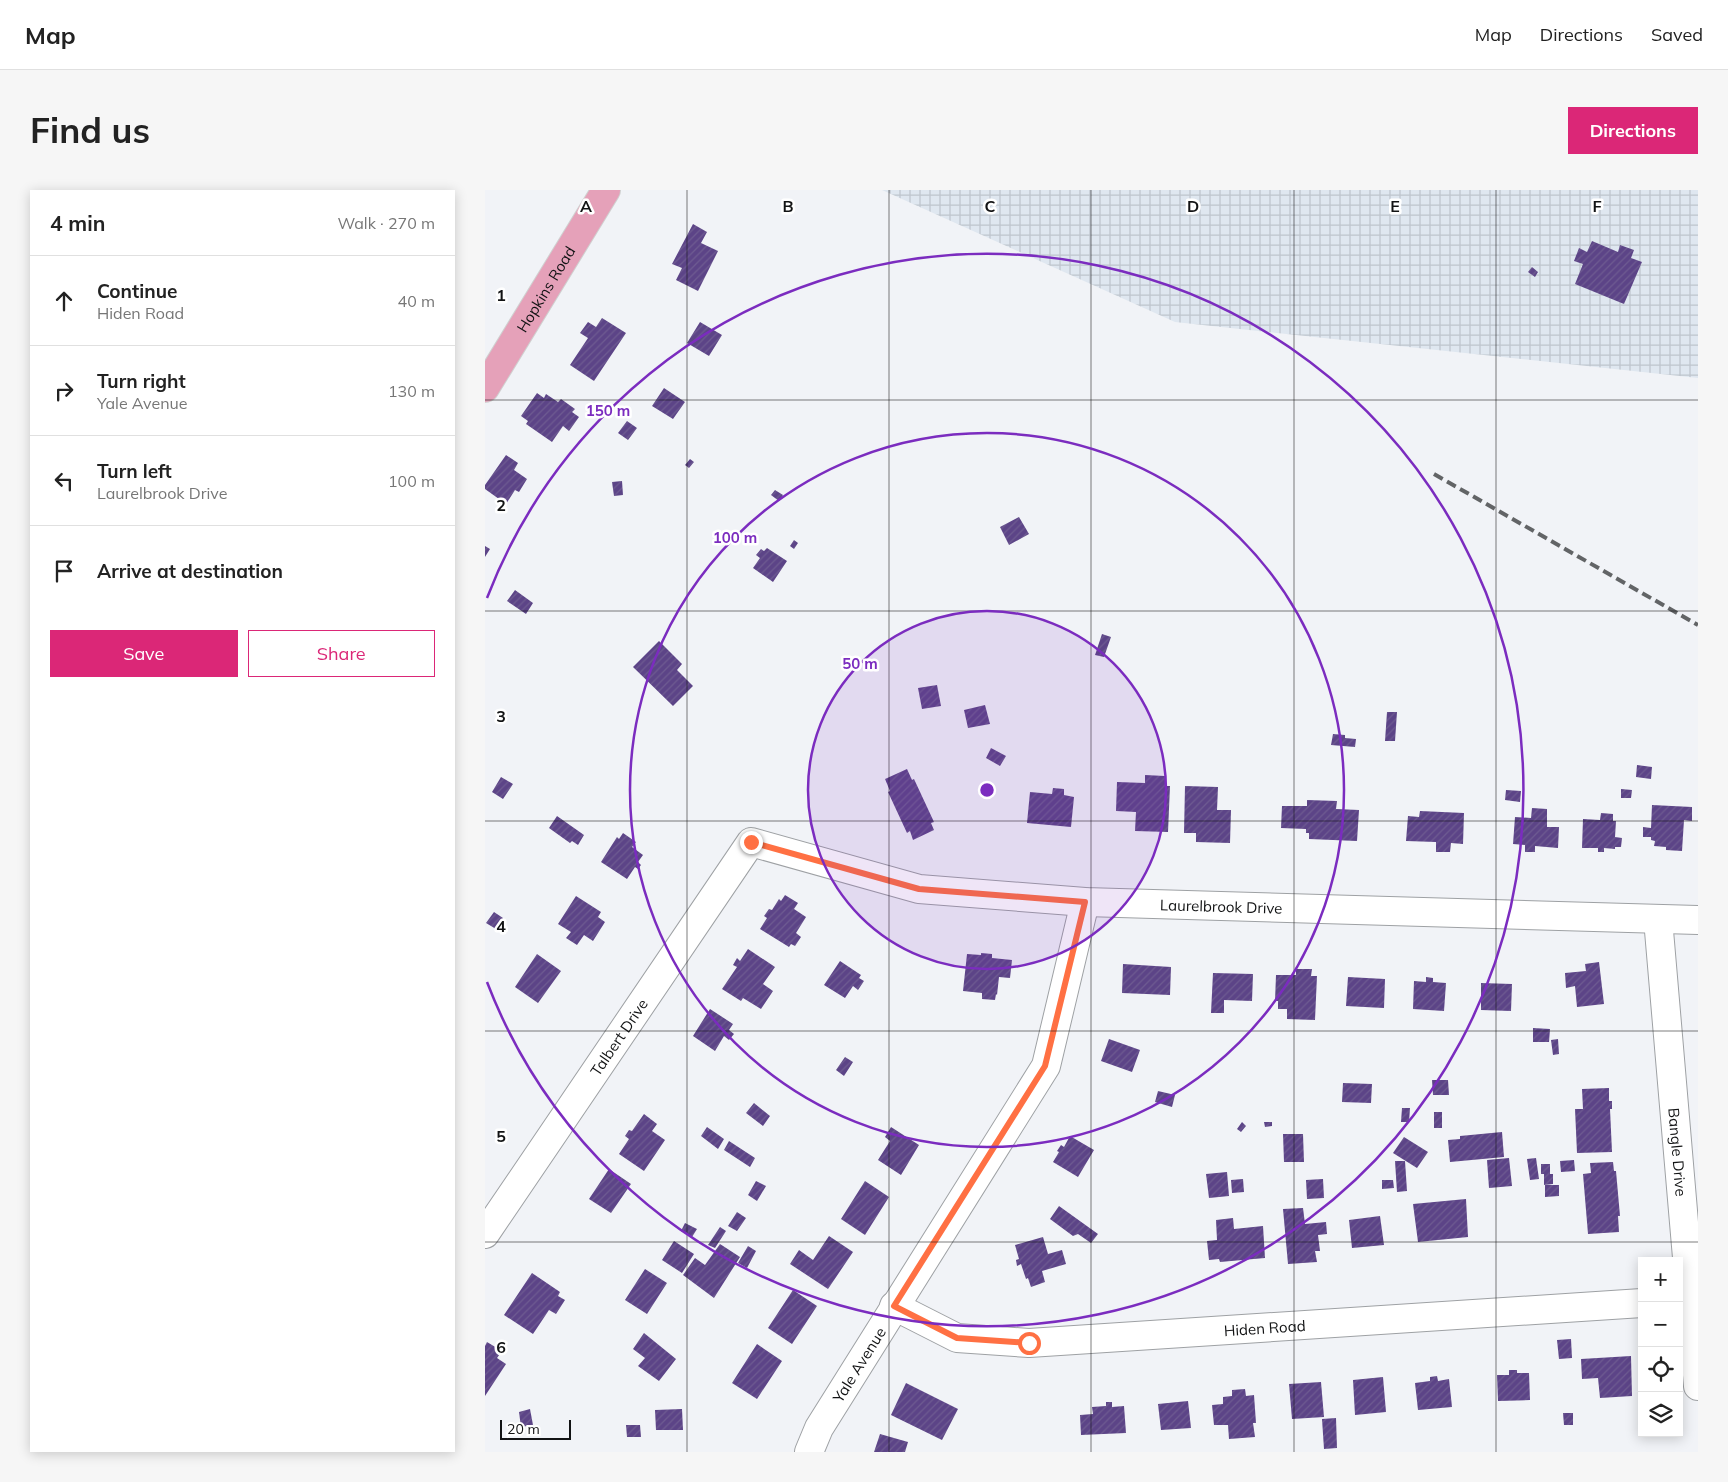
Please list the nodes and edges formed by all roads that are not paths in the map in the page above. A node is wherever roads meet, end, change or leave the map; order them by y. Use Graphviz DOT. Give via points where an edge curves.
graph roads {
  1 [pos="600,200"];
  2 [pos="492,360"];
  3 [pos="485,388"];
  4 [pos="751,842"];
  5 [pos="1085,902"];
  6 [pos="1658,919"];
  7 [pos="1698,920"];
  8 [pos="485,1234"];
  9 [pos="1685,1300"];
  10 [pos="1638,1303"];
  11 [pos="894,1306"];
  12 [pos="1698,1386"];
  13 [pos="809,1452"];
  1 -- 2 [label="main road, Hopkins Road"];
  2 -- 3 [label="main road, Hopkins Road"];
  4 -- 5 [label="street, Laurelbrook Drive" via="919,889"];
  4 -- 8 [label="street, Talbert Drive"];
  5 -- 6 [label="street, Laurelbrook Drive"];
  5 -- 11 [label="street, Yale Avenue" via="1045,1066"];
  6 -- 7 [label="street, Laurelbrook Drive"];
  6 -- 9 [label="street, Bangle Drive"];
  9 -- 12 [label="street, Bangle Drive"];
  10 -- 11 [label="street, Hiden Road" via="1029,1343 957,1338"];
  11 -- 13 [label="street, Yale Avenue" via="819,1428"];
}
